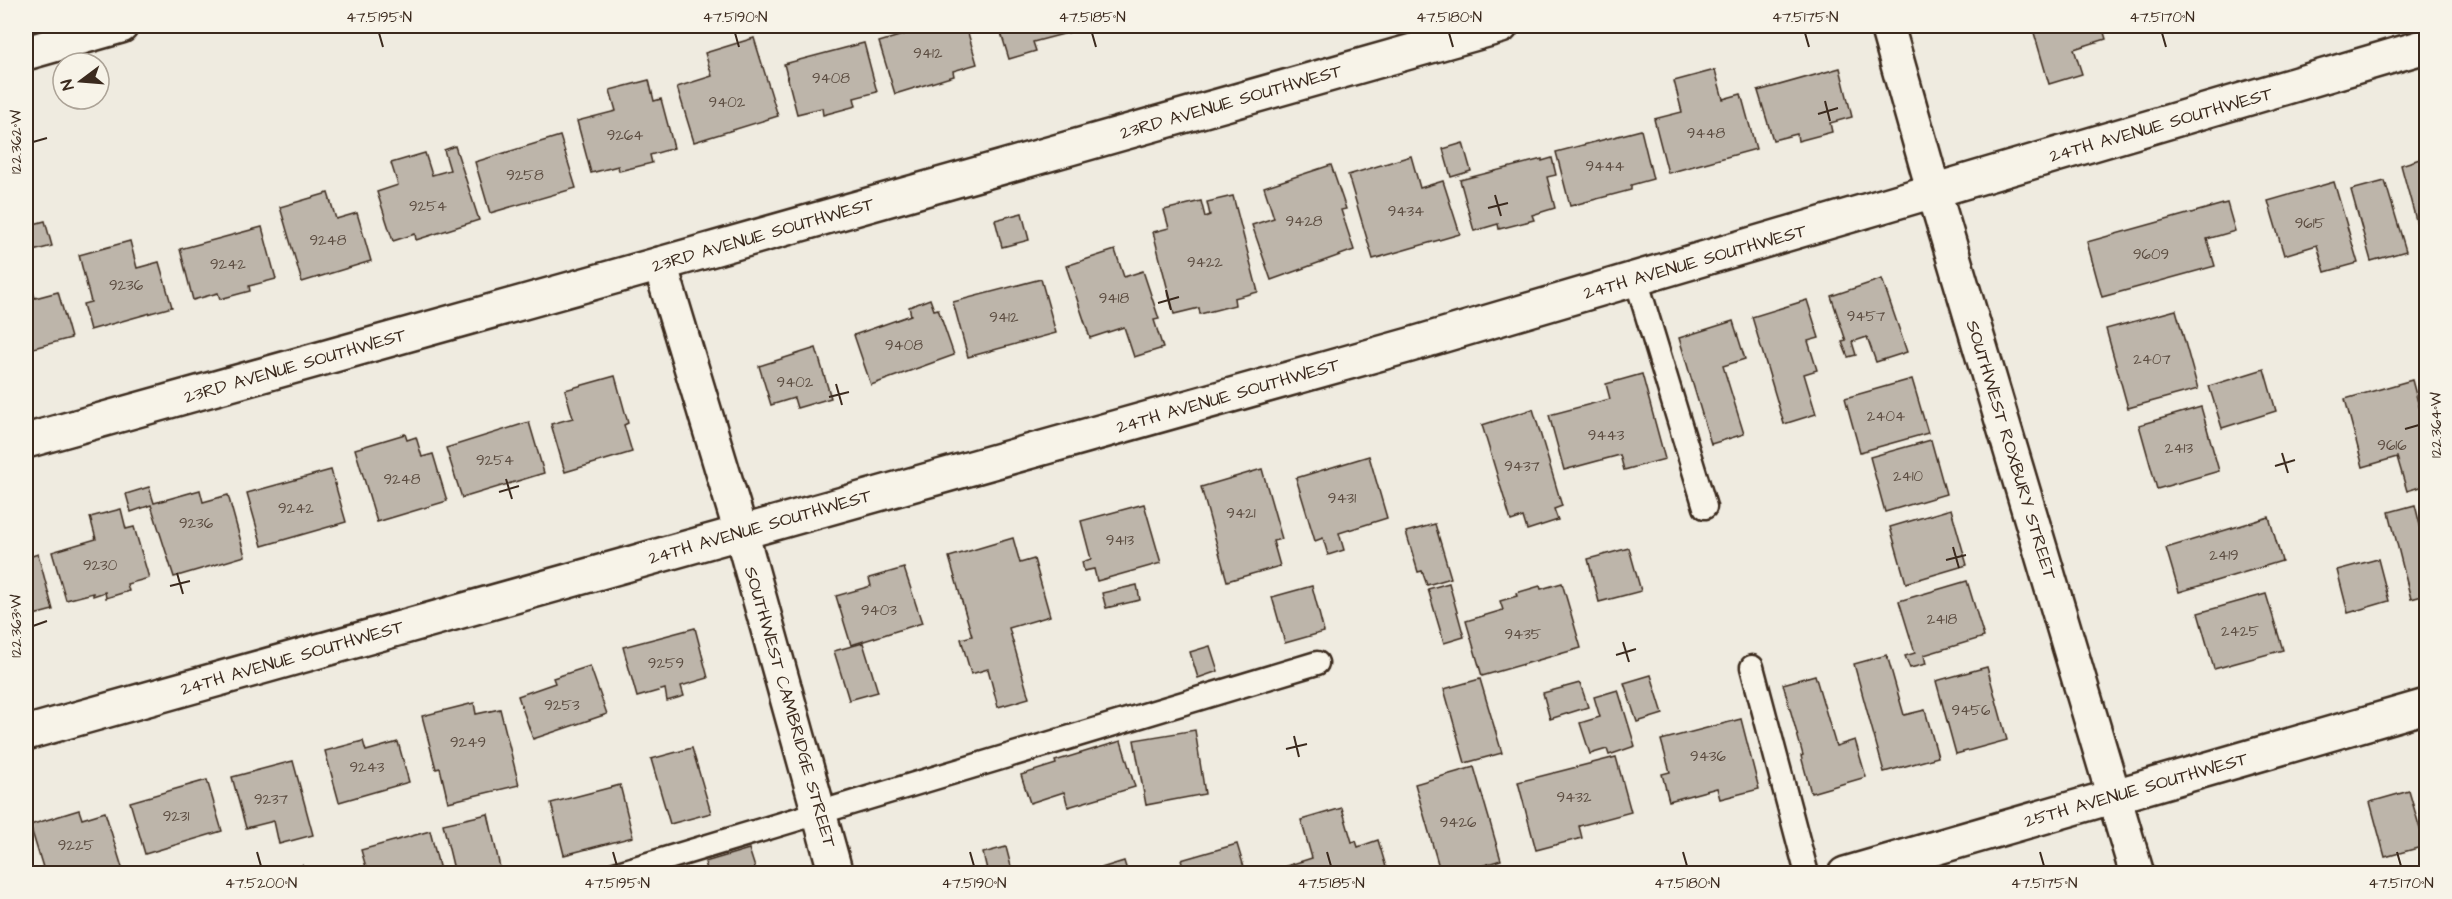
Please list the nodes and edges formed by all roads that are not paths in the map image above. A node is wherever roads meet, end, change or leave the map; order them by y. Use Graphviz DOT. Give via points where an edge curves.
graph roads {
  1 [pos="121,26"];
  2 [pos="1501,26"];
  3 [pos="1887,26"];
  4 [pos="2427,46"];
  5 [pos="26,53"];
  6 [pos="1934,192"];
  7 [pos="660,264"];
  8 [pos="1636,279"];
  9 [pos="26,441"];
  10 [pos="1705,507"];
  11 [pos="741,532"];
  12 [pos="1317,663"];
  13 [pos="1752,667"];
  14 [pos="2427,706"];
  15 [pos="26,733"];
  16 [pos="2114,797"];
  17 [pos="819,812"];
  18 [pos="615,873"];
  19 [pos="836,873"];
  20 [pos="1807,873"];
  21 [pos="1845,873"];
  22 [pos="2137,873"];
  1 -- 5 [label="street"];
  2 -- 7 [label="street, 23RD AVENUE SOUTHWEST"];
  3 -- 6 [label="street, SOUTHWEST ROXBURY STREET"];
  4 -- 6 [label="street, 24TH AVENUE SOUTHWEST"];
  6 -- 8 [label="street, 24TH AVENUE SOUTHWEST"];
  6 -- 16 [label="street, SOUTHWEST ROXBURY STREET"];
  7 -- 9 [label="street, 23RD AVENUE SOUTHWEST"];
  7 -- 11 [label="street, SOUTHWEST CAMBRIDGE STREET"];
  8 -- 10 [label="lane"];
  8 -- 11 [label="street, 24TH AVENUE SOUTHWEST"];
  11 -- 15 [label="street, 24TH AVENUE SOUTHWEST"];
  11 -- 17 [label="street, SOUTHWEST CAMBRIDGE STREET"];
  12 -- 17 [label="lane"];
  13 -- 20 [label="lane"];
  14 -- 16 [label="street, 25TH AVENUE SOUTHWEST"];
  16 -- 21 [label="street, 25TH AVENUE SOUTHWEST"];
  16 -- 22 [label="street, SOUTHWEST ROXBURY STREET"];
  17 -- 18 [label="lane"];
  17 -- 19 [label="street, SOUTHWEST CAMBRIDGE STREET"];
}
